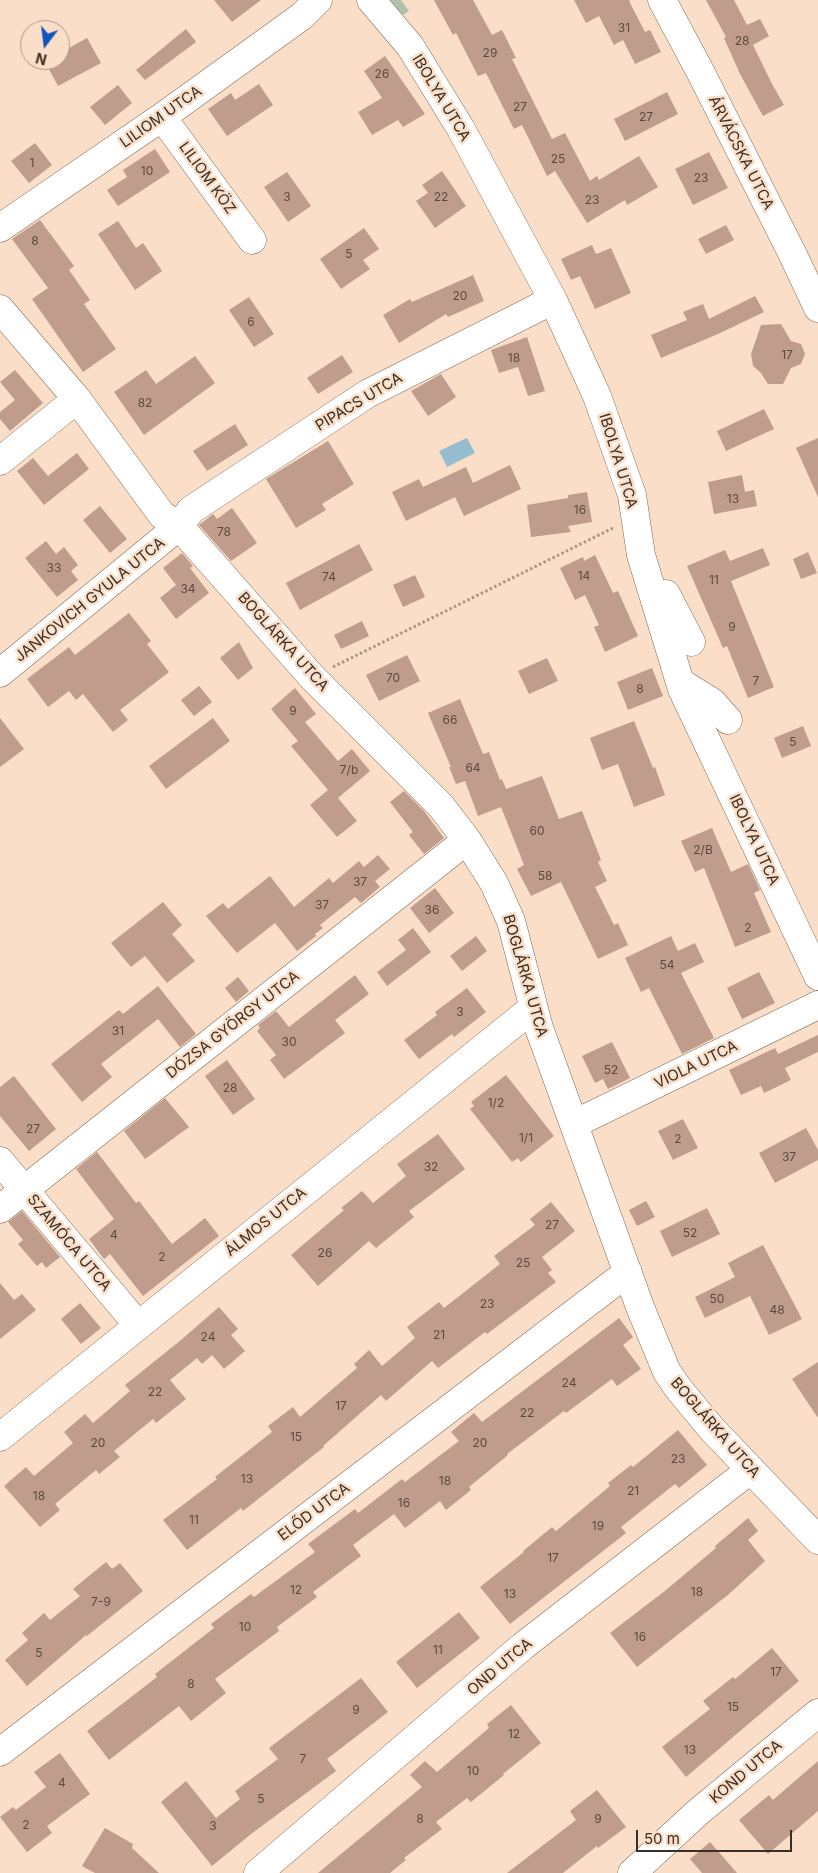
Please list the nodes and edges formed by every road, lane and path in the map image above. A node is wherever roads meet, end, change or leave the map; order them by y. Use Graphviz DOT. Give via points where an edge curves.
graph roads {
  1 [pos="318,0"];
  2 [pos="371,0"];
  3 [pos="662,0"];
  4 [pos="162,117"];
  5 [pos="0,228"];
  6 [pos="252,240"];
  7 [pos="553,300"];
  8 [pos="818,308"];
  9 [pos="0,309"];
  10 [pos="77,399"];
  11 [pos="0,461"];
  12 [pos="635,517"];
  13 [pos="179,526"];
  14 [pos="641,555"];
  15 [pos="691,642"];
  16 [pos="0,674"];
  17 [pos="312,677"];
  18 [pos="680,682"];
  19 [pos="728,720"];
  20 [pos="467,840"];
  21 [pos="818,976"];
  22 [pos="818,1006"];
  23 [pos="533,1008"];
  24 [pos="574,1124"];
  25 [pos="0,1160"];
  26 [pos="24,1190"];
  27 [pos="0,1209"];
  28 [pos="628,1272"];
  29 [pos="138,1325"];
  30 [pos="0,1437"];
  31 [pos="750,1470"];
  32 [pos="818,1540"];
  33 [pos="818,1713"];
  34 [pos="0,1752"];
  35 [pos="258,1873"];
  36 [pos="632,1873"];
  1 -- 4 [label="street, LILIOM UTCA" via="302,16"];
  2 -- 7 [label="street, IBOLYA UTCA" via="410,46 461,129"];
  3 -- 8 [label="street, ÁRVÁCSKA UTCA"];
  4 -- 5 [label="street, LILIOM UTCA"];
  4 -- 6 [label="street, LILIOM KÖZ"];
  7 -- 12 [label="street, IBOLYA UTCA" via="597,396 632,495"];
  7 -- 13 [label="street, PIPACS UTCA" via="367,394 192,510"];
  9 -- 10 [label="street, BOGLÁRKA UTCA"];
  10 -- 11 [label="street"];
  10 -- 13 [label="street, BOGLÁRKA UTCA" via="162,515"];
  12 -- 14 [label="street, IBOLYA UTCA"];
  12 -- 17 [label="path"];
  13 -- 16 [label="street, JANKOVICH GYULA UTCA"];
  13 -- 17 [label="street, BOGLÁRKA UTCA"];
  14 -- 15 [label="street" via="676,610"];
  14 -- 18 [label="street, IBOLYA UTCA"];
  17 -- 20 [label="street, BOGLÁRKA UTCA" via="440,806"];
  18 -- 19 [label="street" via="712,702"];
  18 -- 21 [label="street, IBOLYA UTCA"];
  20 -- 23 [label="street, BOGLÁRKA UTCA" via="494,883 511,921"];
  20 -- 26 [label="street, DÓZSA GYÖRGY UTCA"];
  22 -- 24 [label="street, VIOLA UTCA"];
  23 -- 24 [label="street, BOGLÁRKA UTCA"];
  23 -- 29 [label="street, ÁLMOS UTCA"];
  24 -- 28 [label="street, BOGLÁRKA UTCA"];
  25 -- 26 [label="street, SZAMÓCA UTCA"];
  26 -- 27 [label="street, DÓZSA GYÖRGY UTCA"];
  26 -- 29 [label="street, SZAMÓCA UTCA"];
  28 -- 31 [label="street, BOGLÁRKA UTCA" via="667,1372 693,1407"];
  28 -- 34 [label="street, ELŐD UTCA"];
  29 -- 30 [label="street, ÁLMOS UTCA" via="50,1410"];
  31 -- 32 [label="street, BOGLÁRKA UTCA"];
  31 -- 35 [label="street, OND UTCA" via="524,1646"];
  33 -- 36 [label="street, KOND UTCA" via="697,1813"];
}
